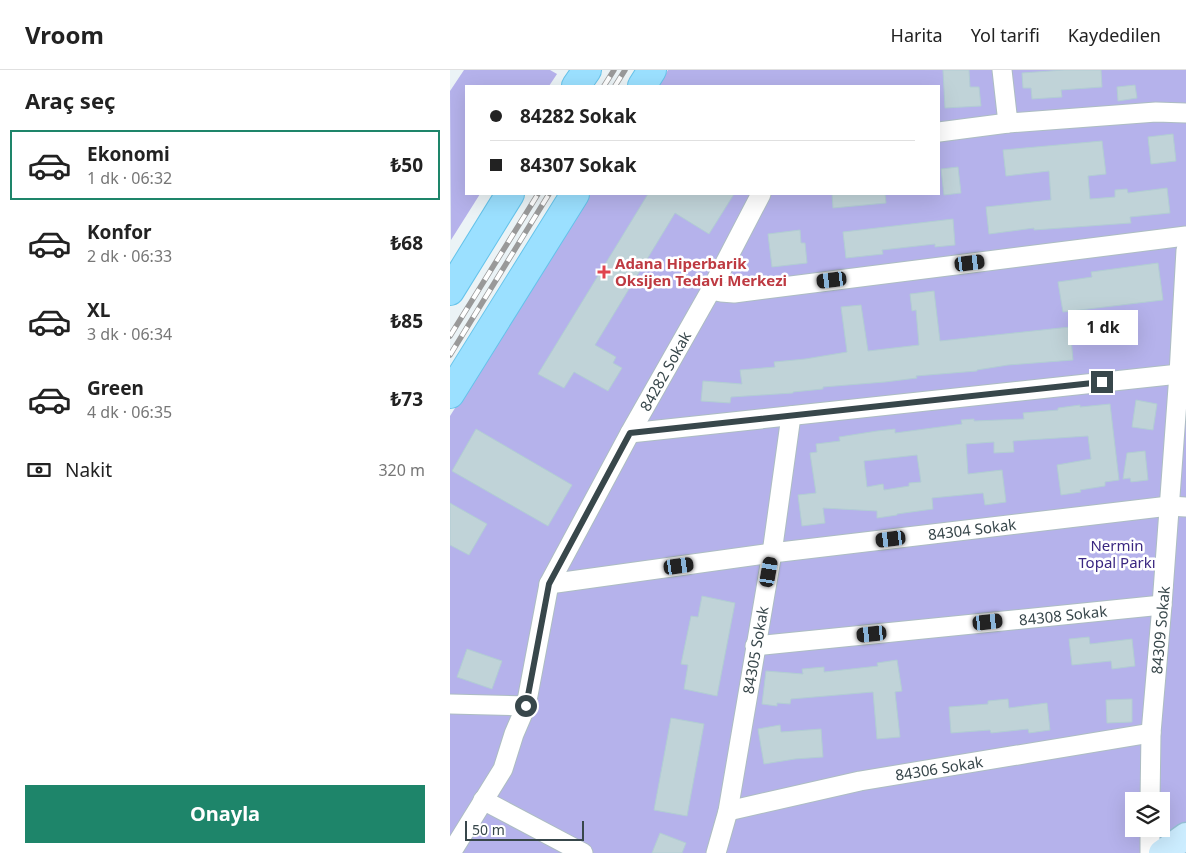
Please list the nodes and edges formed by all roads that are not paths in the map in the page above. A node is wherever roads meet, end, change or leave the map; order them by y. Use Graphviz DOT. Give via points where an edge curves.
graph roads {
  1 [pos="586,70"];
  2 [pos="1002,70"];
  3 [pos="577,85"];
  4 [pos="1186,113"];
  5 [pos="1008,123"];
  6 [pos="940,132"];
  7 [pos="509,195"];
  8 [pos="574,195"];
  9 [pos="760,195"];
  10 [pos="1186,236"];
  11 [pos="1186,250"];
  12 [pos="453,278"];
  13 [pos="710,290"];
  14 [pos="1179,374"];
  15 [pos="450,394"];
  16 [pos="791,416"];
  17 [pos="630,433"];
  18 [pos="1177,507"];
  19 [pos="772,553"];
  20 [pos="549,584"];
  21 [pos="1162,605"];
  22 [pos="755,646"];
  23 [pos="450,704"];
  24 [pos="526,706"];
  25 [pos="1151,733"];
  26 [pos="1150,792"];
  27 [pos="484,800"];
  28 [pos="728,811"];
  29 [pos="1186,836"];
  30 [pos="1150,837"];
  31 [pos="451,853"];
  32 [pos="583,853"];
  33 [pos="716,853"];
  34 [pos="1150,853"];
  35 [pos="1162,853"];
  1 -- 3 [label="main road"];
  2 -- 5 [label="street"];
  4 -- 5 [label="street" via="1156,112"];
  5 -- 6 [label="street"];
  7 -- 12 [label="main road"];
  8 -- 15 [label="main road"];
  9 -- 13 [label="street, 84282 Sokak"];
  10 -- 13 [label="street" via="734,292"];
  11 -- 14 [label="street, 84309 Sokak"];
  13 -- 17 [label="street, 84282 Sokak"];
  14 -- 16 [label="street"];
  14 -- 18 [label="street, 84309 Sokak"];
  16 -- 17 [label="street"];
  16 -- 19 [label="street, 84305 Sokak"];
  17 -- 20 [label="street, 84282 Sokak"];
  18 -- 19 [label="street, 84304 Sokak"];
  18 -- 21 [label="street, 84309 Sokak"];
  19 -- 20 [label="street, 84304 Sokak"];
  19 -- 22 [label="street, 84305 Sokak"];
  20 -- 24 [label="street, 84282 Sokak"];
  21 -- 22 [label="street, 84308 Sokak"];
  21 -- 25 [label="street, 84309 Sokak"];
  22 -- 28 [label="street, 84305 Sokak"];
  23 -- 24 [label="street"];
  24 -- 27 [label="street, 84282 Sokak" via="503,769"];
  25 -- 26 [label="street, 84309 Sokak"];
  25 -- 28 [label="street, 84306 Sokak" via="860,781"];
  27 -- 31 [label="street, 84282 Sokak"];
  27 -- 32 [label="street"];
  28 -- 33 [label="street, 84305 Sokak"];
  29 -- 35 [label="street"];
  30 -- 34 [label="street"];
}
